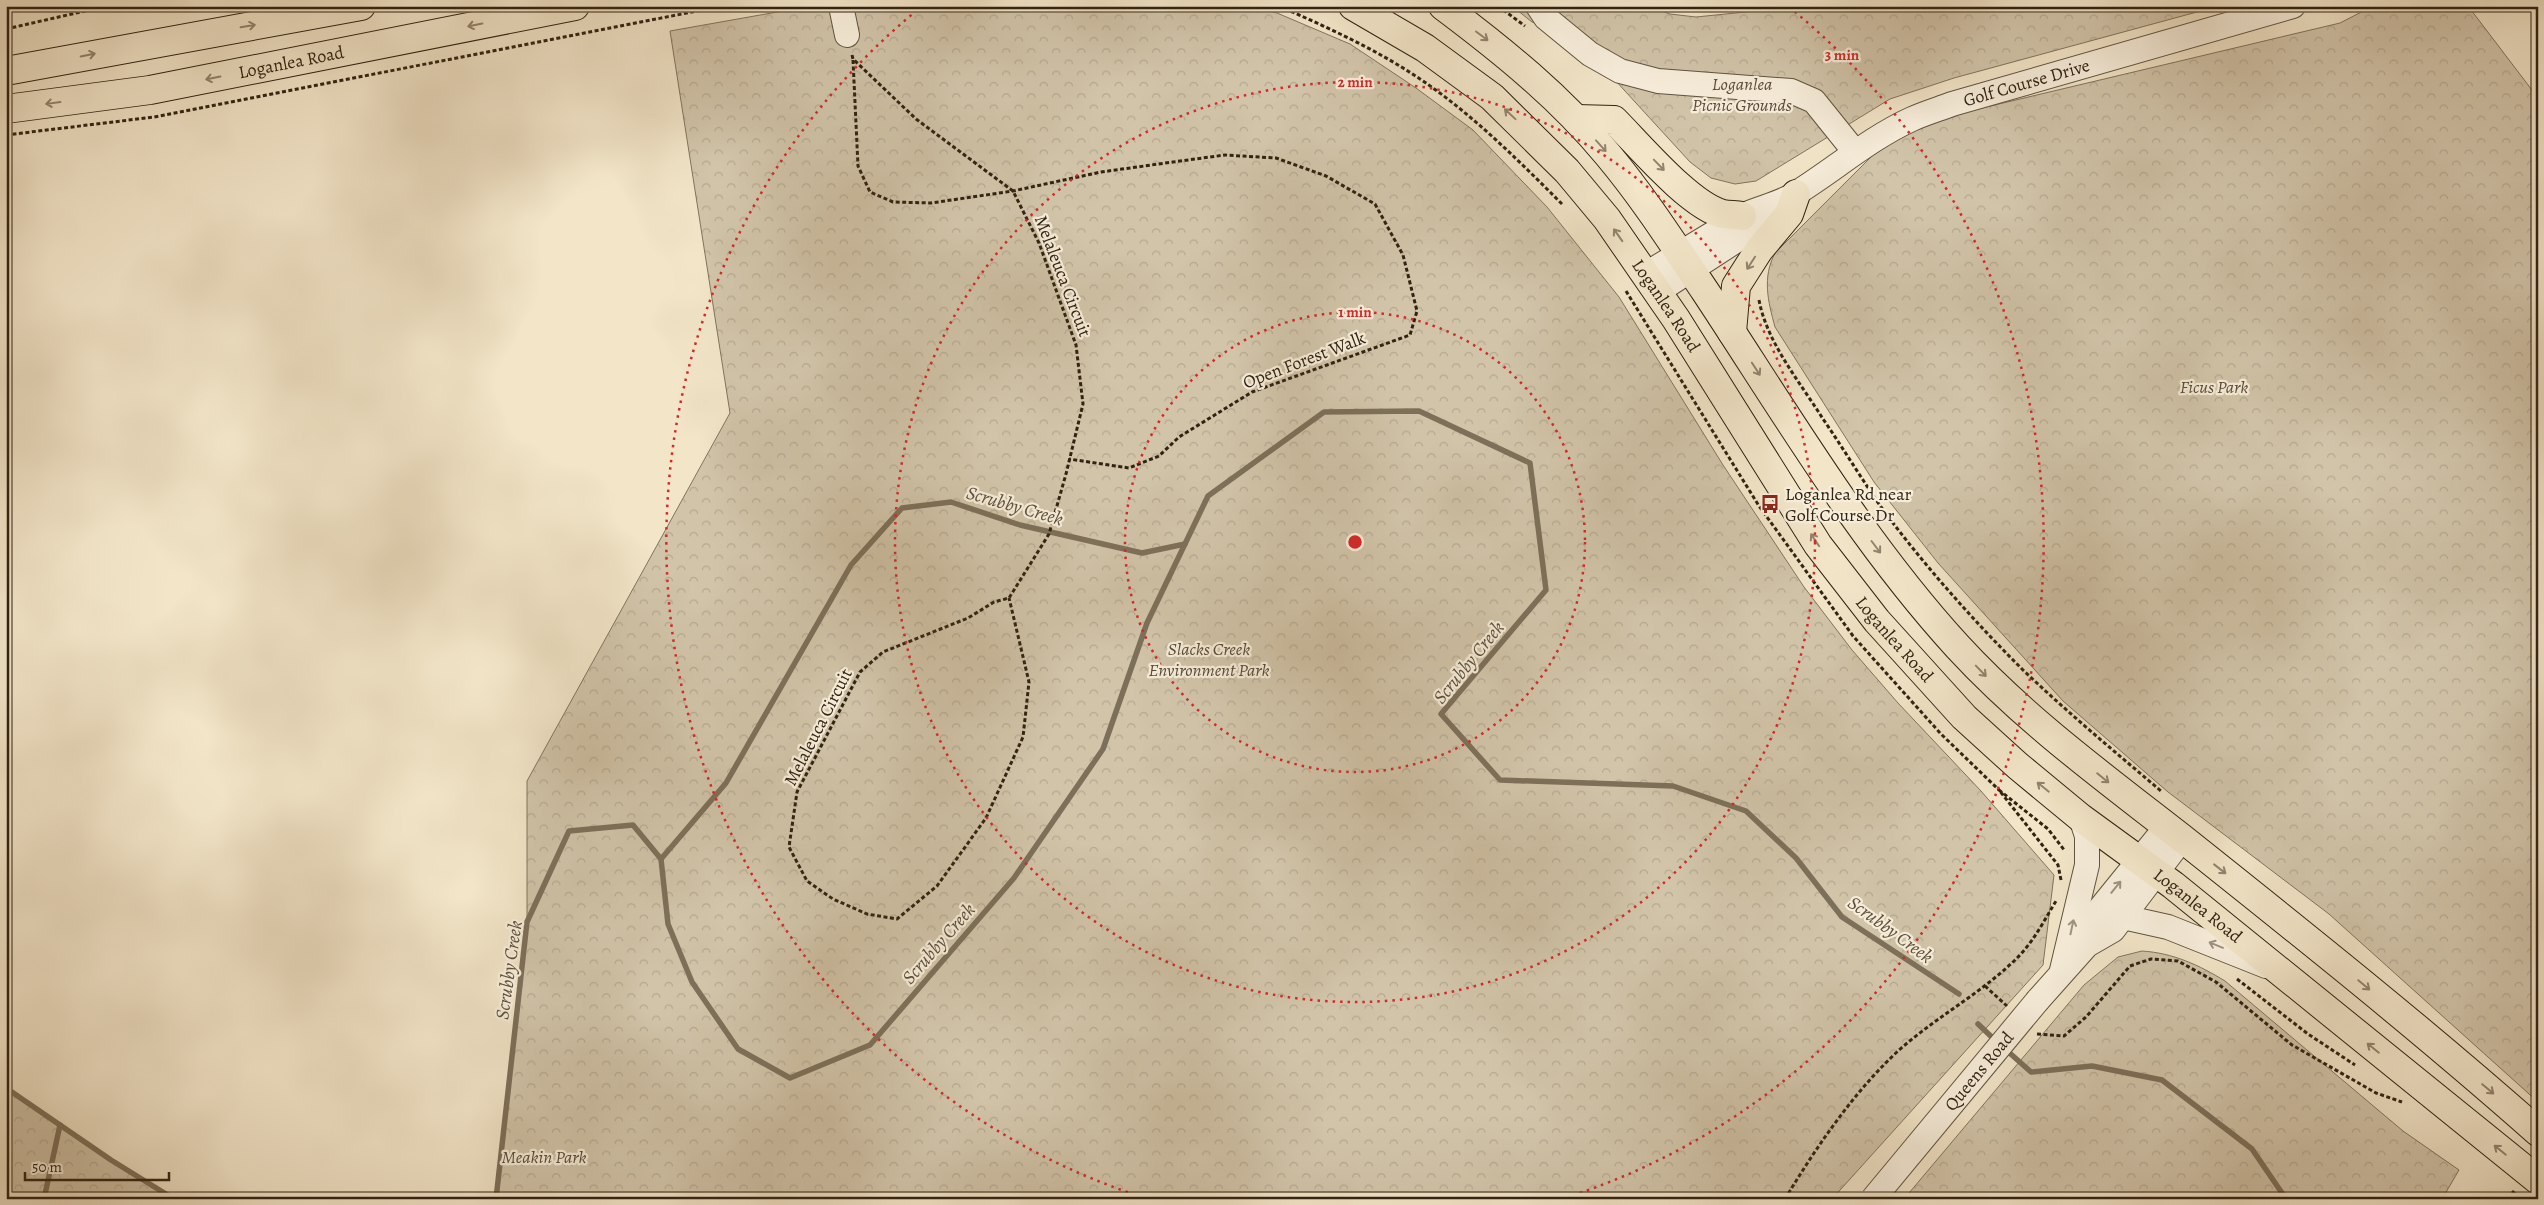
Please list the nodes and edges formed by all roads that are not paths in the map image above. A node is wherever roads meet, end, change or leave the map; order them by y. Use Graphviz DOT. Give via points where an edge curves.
graph roads {
  1 [pos="361,6"];
  2 [pos="575,6"];
  3 [pos="840,6"];
  4 [pos="1353,6"];
  5 [pos="1443,6"];
  6 [pos="1538,6"];
  7 [pos="2293,6"];
  8 [pos="846,36"];
  9 [pos="6,71"];
  10 [pos="6,109"];
  11 [pos="1576,119"];
  12 [pos="1855,152"];
  13 [pos="1787,199"];
  14 [pos="1742,216"];
  15 [pos="1685,261"];
  16 [pos="1642,284"];
  17 [pos="1732,332"];
  18 [pos="2081,818"];
  19 [pos="2174,832"];
  20 [pos="2147,867"];
  21 [pos="2123,918"];
  22 [pos="2086,945"];
  23 [pos="2277,971"];
  24 [pos="2061,974"];
  25 [pos="2538,1132"];
  26 [pos="2538,1180"];
  27 [pos="1873,1199"];
  9 -- 1 [label="main road, one-way"];
  2 -- 10 [label="main road, Loganlea Road, one-way" via="150,90"];
  3 -- 8 [label="street"];
  16 -- 4 [label="main road, Loganlea Road, one-way" via="1607,219 1567,171 1492,97 1425,48"];
  5 -- 11 [label="main road, one-way" via="1517,63"];
  6 -- 12 [label="street" via="1546,18 1590,54 1620,71 1658,81 1791,92 1814,101"];
  7 -- 12 [label="street, Golf Course Drive" via="1952,104 1912,119"];
  11 -- 14 [label="main road, one-way" via="1614,120 1677,184 1706,206 1722,214"];
  11 -- 15 [label="main road, one-way" via="1633,185"];
  12 -- 13 [label="street, Golf Course Drive"];
  13 -- 14 [label="street, Golf Course Drive"];
  13 -- 15 [label="street, Golf Course Drive" via="1760,225"];
  13 -- 17 [label="main road, one-way" via="1788,214 1736,286"];
  14 -- 15 [label="street, Golf Course Drive"];
  15 -- 16 [label="street, Golf Course Drive"];
  15 -- 17 [label="main road"];
  18 -- 16 [label="main road, Loganlea Road, one-way" via="1964,718 1877,621 1818,544"];
  17 -- 19 [label="main road, one-way" via="1858,523 1904,584 1959,648 2004,695 2057,741"];
  18 -- 20 [label="main road, Loganlea Road"];
  24 -- 18 [label="street, one-way" via="2087,865 2087,836"];
  19 -- 20 [label="street, Queens Road"];
  19 -- 25 [label="main road, one-way" via="2326,953"];
  20 -- 21 [label="street, Queens Road"];
  22 -- 20 [label="street, Queens Road, one-way" via="2094,916"];
  20 -- 23 [label="main road, Loganlea Road"];
  21 -- 22 [label="street, Queens Road" via="2113,930"];
  23 -- 21 [label="street, one-way" via="2177,930"];
  22 -- 24 [label="street, Queens Road"];
  26 -- 23 [label="main road, Loganlea Road, one-way"];
  24 -- 27 [label="street, Queens Road, bridge"];
}
